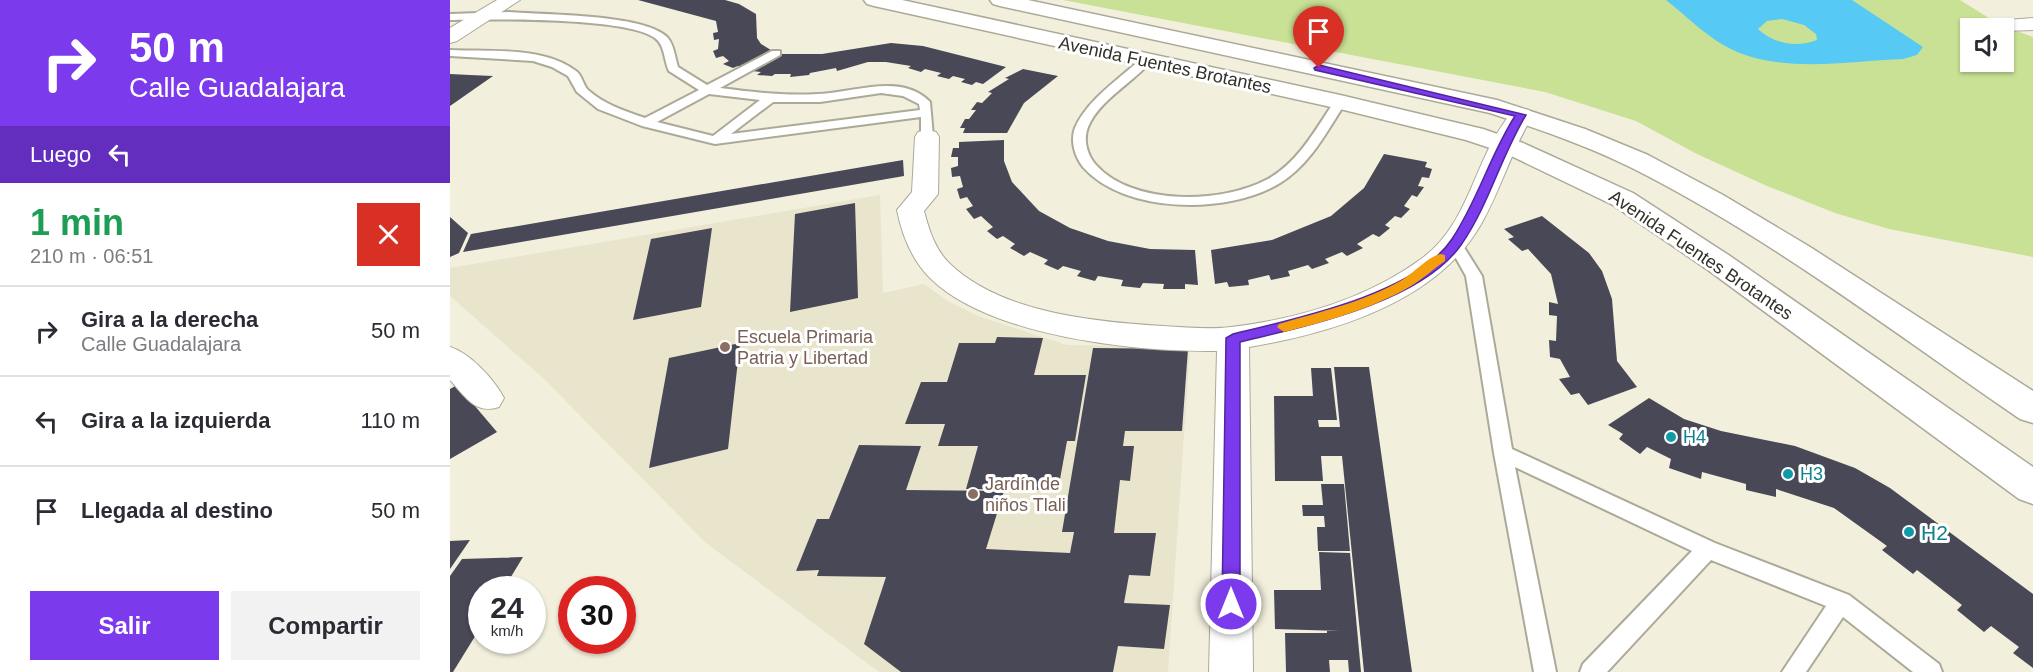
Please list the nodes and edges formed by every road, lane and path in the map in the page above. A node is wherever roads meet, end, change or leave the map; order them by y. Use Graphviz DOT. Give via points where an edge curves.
graph roads {
  1 [pos="510,0"];
  2 [pos="874,0"];
  3 [pos="1000,0"];
  4 [pos="487,15"];
  5 [pos="450,17"];
  6 [pos="2033,24"];
  7 [pos="2014,25"];
  8 [pos="450,37"];
  9 [pos="450,53"];
  10 [pos="776,53"];
  11 [pos="1145,61"];
  12 [pos="707,90"];
  13 [pos="771,98"];
  14 [pos="1340,102"];
  15 [pos="1521,115"];
  16 [pos="646,123"];
  17 [pos="927,125"];
  18 [pos="715,140"];
  19 [pos="1503,144"];
  20 [pos="1455,244"];
  21 [pos="1233,338"];
  22 [pos="450,359"];
  23 [pos="487,398"];
  24 [pos="2033,409"];
  25 [pos="1503,453"];
  26 [pos="2033,488"];
  27 [pos="1708,549"];
  28 [pos="1841,602"];
  29 [pos="1230,672"];
  30 [pos="1545,672"];
  31 [pos="1591,672"];
  32 [pos="1793,672"];
  33 [pos="1931,672"];
  1 -- 4 [label="street"];
  2 -- 11 [label="street, Avenida Fuentes Brotantes"];
  3 -- 15 [label="street, Avenida Fuentes Brotantes"];
  4 -- 5 [label="lane"];
  4 -- 8 [label="street"];
  4 -- 12 [label="lane" via="602,21 657,34 665,41 673,69"];
  6 -- 7 [label="street"];
  9 -- 16 [label="lane" via="534,58 556,64 573,74 581,90 602,106"];
  10 -- 12 [label="lane"];
  11 -- 14 [label="street, Avenida Fuentes Brotantes"];
  11 -- 14 [label="lane" via="1089,116 1080,140 1088,165 1100,176 1135,194 1158,199 1207,201 1272,182 1299,160"];
  12 -- 13 [label="lane"];
  12 -- 16 [label="lane"];
  13 -- 17 [label="lane" via="820,98 881,89 906,93 924,102"];
  13 -- 18 [label="lane"];
  14 -- 19 [label="street, Avenida Fuentes Brotantes"];
  15 -- 19 [label="street"];
  15 -- 24 [label="street, Avenida Fuentes Brotantes" via="1639,161 1713,201"];
  16 -- 18 [label="lane"];
  17 -- 18 [label="lane"];
  17 -- 21 [label="street" via="925,194 910,210 926,253 954,283 1015,313 1070,329 1103,334"];
  19 -- 20 [label="street" via="1470,220"];
  19 -- 26 [label="street, Avenida Fuentes Brotantes" via="1623,199"];
  20 -- 21 [label="street" via="1406,283 1374,298 1334,314"];
  20 -- 25 [label="lane" via="1474,276"];
  21 -- 29 [label="street"];
  22 -- 23 [label="street"];
  25 -- 27 [label="lane"];
  25 -- 30 [label="lane"];
  27 -- 28 [label="lane"];
  27 -- 31 [label="lane"];
  28 -- 32 [label="lane"];
  28 -- 33 [label="lane"];
}
